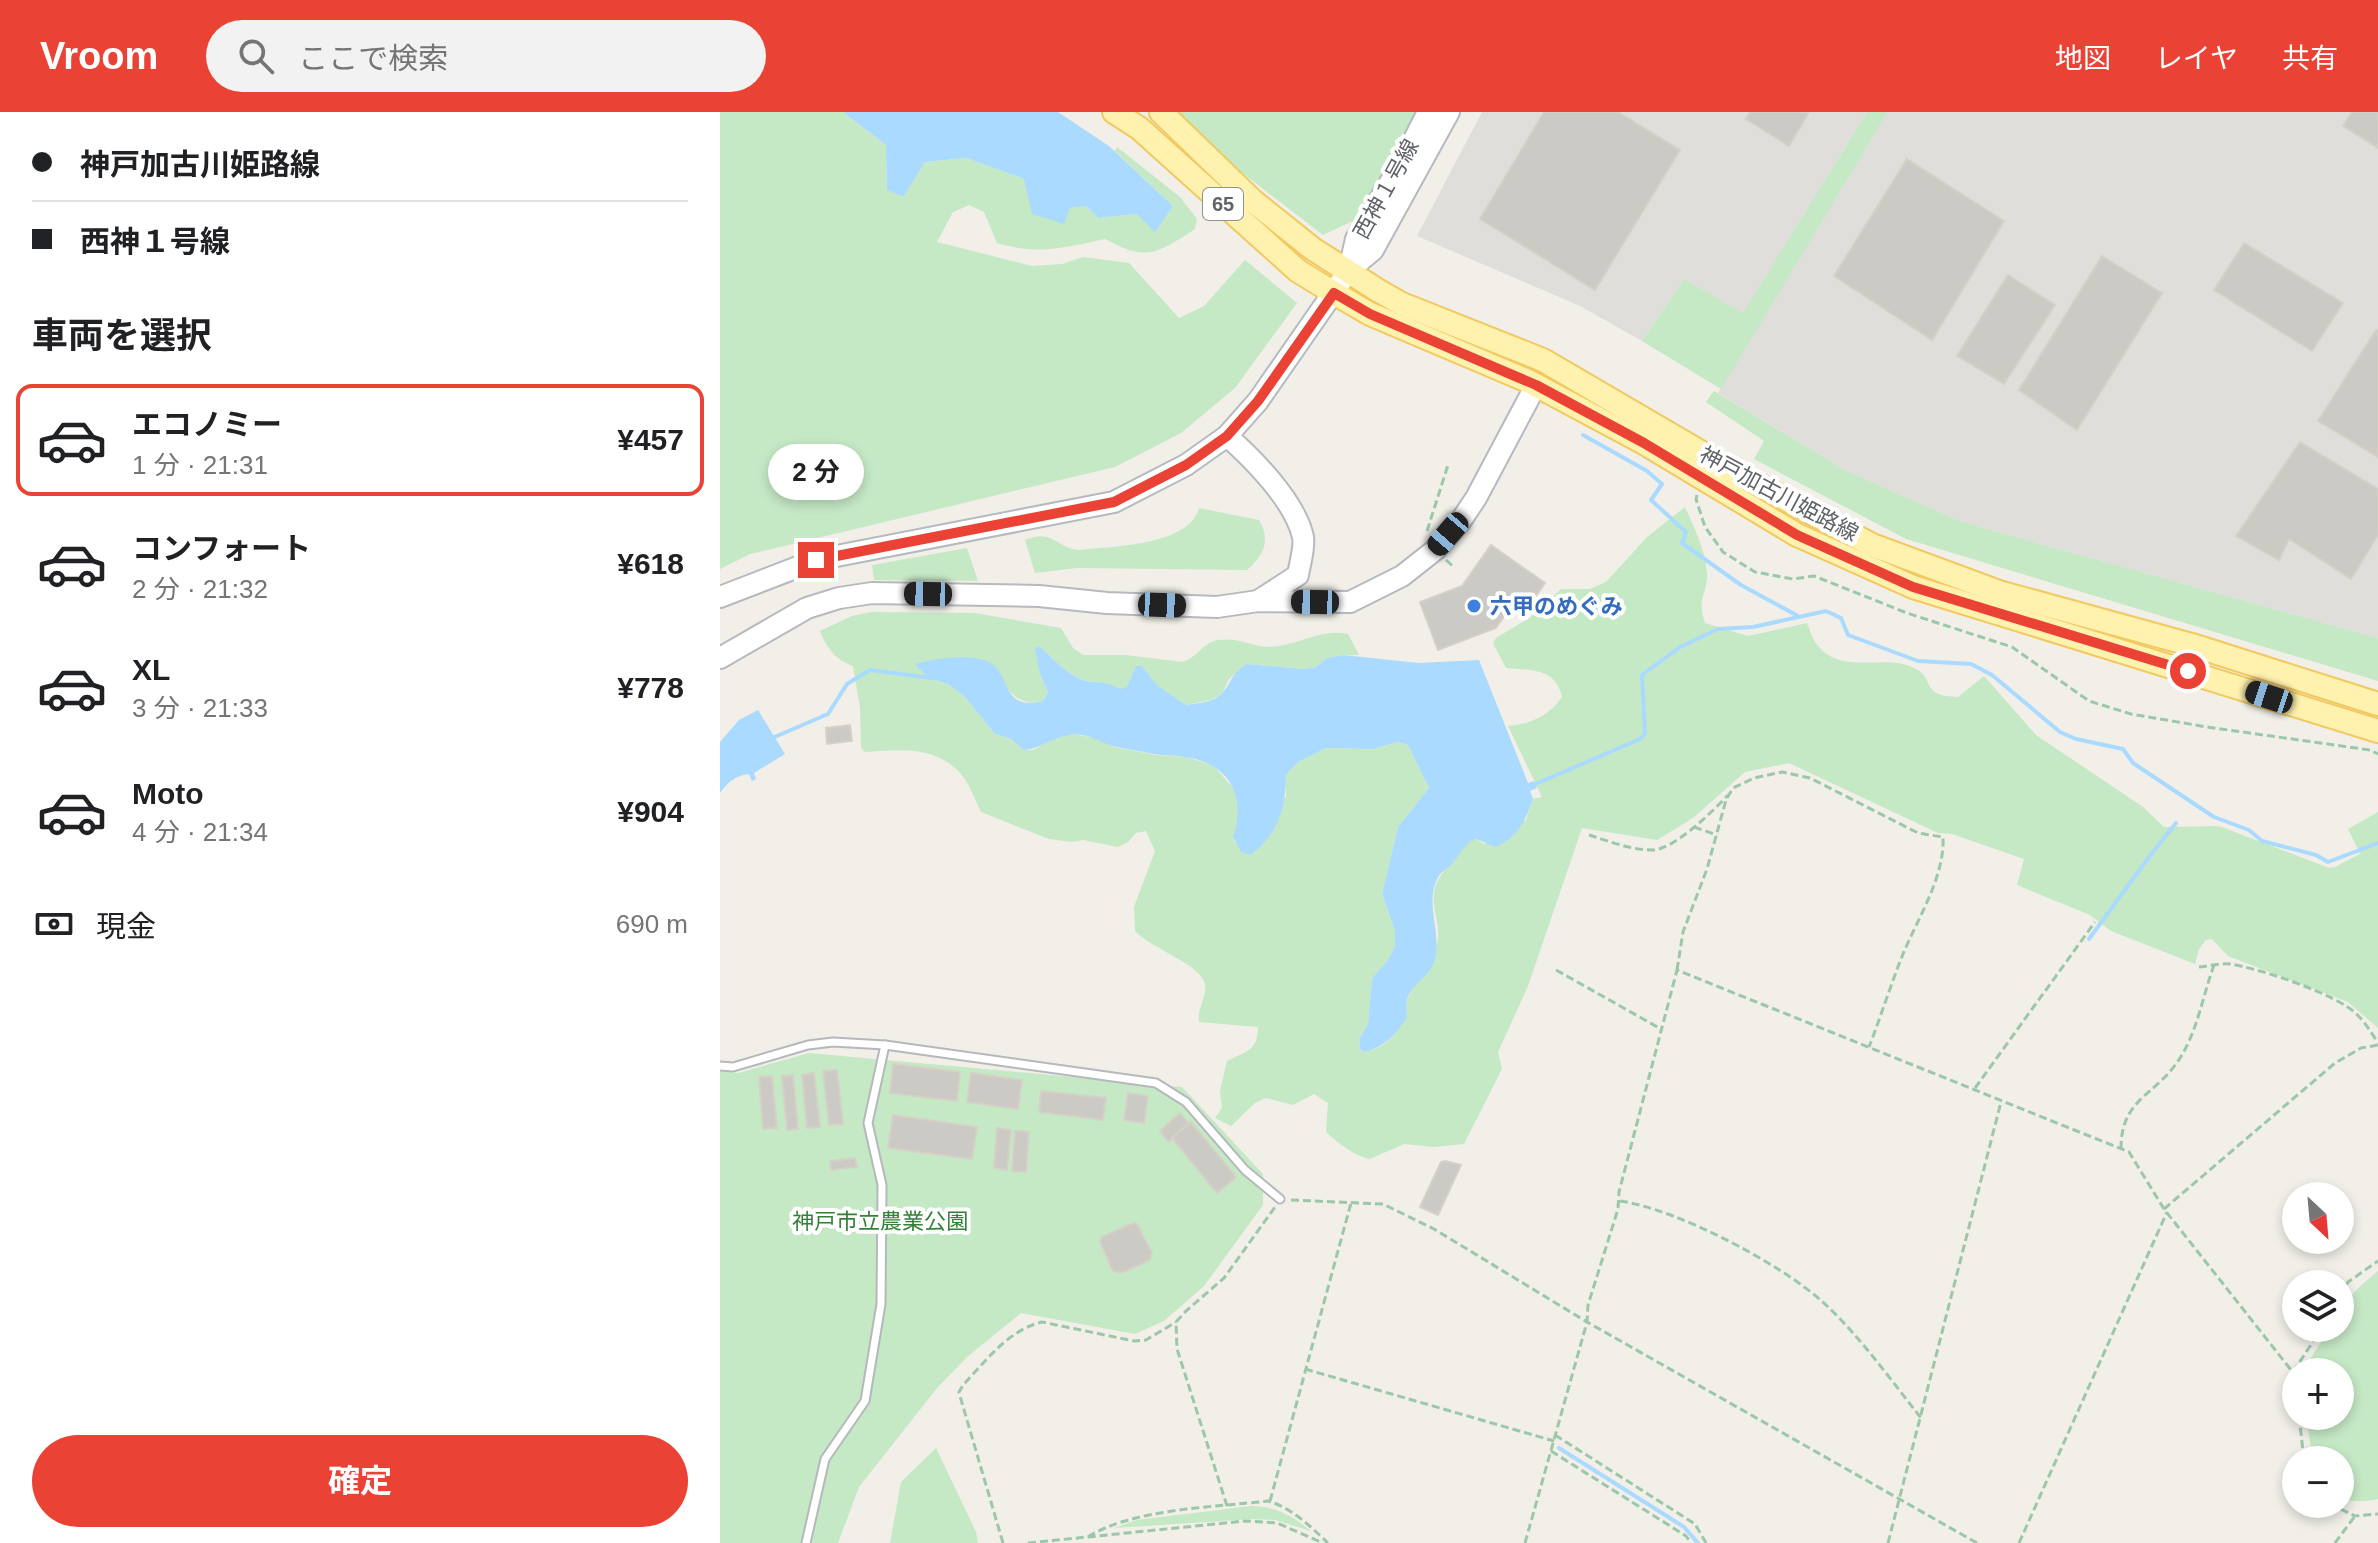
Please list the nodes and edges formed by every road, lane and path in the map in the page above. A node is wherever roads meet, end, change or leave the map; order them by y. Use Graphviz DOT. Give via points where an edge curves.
graph roads {
  1 [pos="1114,112"];
  2 [pos="1161,112"];
  3 [pos="1428,112"];
  4 [pos="1449,112"];
  5 [pos="1349,270"];
  6 [pos="1334,293"];
  7 [pos="1536,385"];
  8 [pos="1227,436"];
  9 [pos="1703,480"];
  10 [pos="1298,575"];
  11 [pos="720,597"];
  12 [pos="1258,601"];
  13 [pos="1315,602"];
  14 [pos="720,658"];
  15 [pos="2378,704"];
  16 [pos="2378,731"];
  17 [pos="2378,754"];
  18 [pos="1733,789"];
  19 [pos="1693,827"];
  20 [pos="1589,835"];
  21 [pos="1717,835"];
  22 [pos="2095,922"];
  23 [pos="2214,965"];
  24 [pos="2199,967"];
  25 [pos="1556,970"];
  26 [pos="1677,970"];
  27 [pos="1662,1030"];
  28 [pos="2378,1044"];
  29 [pos="885,1045"];
  30 [pos="1869,1047"];
  31 [pos="720,1066"];
  32 [pos="1974,1089"];
  33 [pos="2001,1102"];
  34 [pos="2121,1149"];
  35 [pos="1280,1199"];
  36 [pos="1619,1201"];
  37 [pos="1351,1203"];
  38 [pos="2166,1211"];
  39 [pos="2378,1261"];
  40 [pos="2354,1278"];
  41 [pos="1176,1322"];
  42 [pos="1587,1322"];
  43 [pos="2282,1358"];
  44 [pos="1305,1369"];
  45 [pos="1921,1418"];
  46 [pos="1555,1435"];
  47 [pos="1554,1441"];
  48 [pos="1551,1451"];
  49 [pos="1900,1498"];
  50 [pos="1270,1501"];
  51 [pos="1227,1506"];
  52 [pos="2378,1514"];
  53 [pos="2355,1516"];
  54 [pos="1087,1537"];
  55 [pos="806,1543"];
  56 [pos="1003,1543"];
  57 [pos="1028,1543"];
  58 [pos="1326,1543"];
  59 [pos="1525,1543"];
  60 [pos="1691,1543"];
  61 [pos="1706,1543"];
  62 [pos="1888,1543"];
  63 [pos="1977,1543"];
  64 [pos="2019,1543"];
  65 [pos="2335,1543"];
  1 -- 6 [label="main road, 神戸加古川姫路線 / 65" via="1139,128 1298,271"];
  2 -- 5 [label="main road, 神戸加古川姫路線 / 65" via="1253,201"];
  3 -- 5 [label="street, 西神１号線" via="1356,239"];
  4 -- 5 [label="street, 西神１号線" via="1373,250"];
  5 -- 6 [label="street"];
  5 -- 15 [label="main road, 神戸加古川姫路線 / 65" via="1402,304 1543,360 1872,545 1999,592"];
  6 -- 7 [label="main road, 神戸加古川姫路線 / 65" via="1370,314"];
  6 -- 8 [label="street"];
  7 -- 9 [label="main road, 神戸加古川姫路線 / 65"];
  7 -- 13 [label="street" via="1476,498 1435,550 1402,576 1350,602"];
  8 -- 10 [label="street" via="1251,457 1289,507 1303,538"];
  8 -- 11 [label="street" via="1186,465 1114,502 816,560"];
  9 -- 16 [label="main road, 神戸加古川姫路線 / 65" via="1797,535 1913,587"];
  9 -- 17 [label="path" via="1696,499 1705,527 1723,552 1755,572 1793,579 1814,576 2012,647 2089,701 2131,714"];
  10 -- 12 [label="street"];
  10 -- 13 [label="street"];
  12 -- 13 [label="street"];
  12 -- 14 [label="street" via="1217,607 872,593 807,608"];
  18 -- 19 [label="path"];
  18 -- 21 [label="path"];
  18 -- 30 [label="path" via="1782,772 1810,778 1918,833 1943,837 1937,873"];
  19 -- 20 [label="path" via="1656,850"];
  19 -- 21 [label="path"];
  21 -- 26 [label="path" via="1683,932"];
  22 -- 32 [label="path"];
  23 -- 24 [label="path"];
  23 -- 28 [label="path" via="2227,963 2263,973 2337,1002 2365,1023"];
  23 -- 34 [label="path" via="2194,1031 2176,1064 2136,1102 2124,1122"];
  25 -- 27 [label="path"];
  26 -- 27 [label="path"];
  26 -- 30 [label="path"];
  27 -- 36 [label="path"];
  28 -- 38 [label="path" via="2335,1063"];
  29 -- 31 [label="lane" via="821,1044"];
  29 -- 35 [label="lane" via="1156,1083 1186,1102 1245,1170"];
  29 -- 55 [label="lane" via="868,1123 882,1185 881,1304 865,1401 825,1459"];
  30 -- 32 [label="path"];
  32 -- 33 [label="path"];
  33 -- 34 [label="path"];
  33 -- 45 [label="path"];
  34 -- 38 [label="path" via="2129,1152"];
  35 -- 37 [label="path"];
  35 -- 41 [label="path" via="1224,1278"];
  36 -- 42 [label="path"];
  36 -- 45 [label="path" via="1691,1224 1806,1288 1828,1306"];
  37 -- 42 [label="path" via="1383,1204 1434,1229"];
  37 -- 44 [label="path"];
  38 -- 43 [label="path"];
  38 -- 64 [label="path"];
  39 -- 40 [label="path"];
  41 -- 51 [label="path" via="1177,1349"];
  41 -- 56 [label="path" via="1146,1340 1134,1341 1042,1322 1029,1325 1010,1336 963,1385 959,1392"];
  42 -- 46 [label="path"];
  42 -- 49 [label="path"];
  44 -- 47 [label="path"];
  44 -- 50 [label="path"];
  45 -- 49 [label="path"];
  46 -- 47 [label="path"];
  46 -- 61 [label="path" via="1695,1524"];
  47 -- 48 [label="path"];
  48 -- 59 [label="path"];
  48 -- 60 [label="path"];
  49 -- 62 [label="path"];
  49 -- 63 [label="path"];
  50 -- 51 [label="path"];
  50 -- 58 [label="path" via="1306,1522"];
  51 -- 54 [label="path" via="1129,1520"];
  52 -- 53 [label="path"];
  53 -- 65 [label="path"];
  54 -- 57 [label="path"];
  54 -- 58 [label="path" via="1245,1521 1277,1523"];
}
